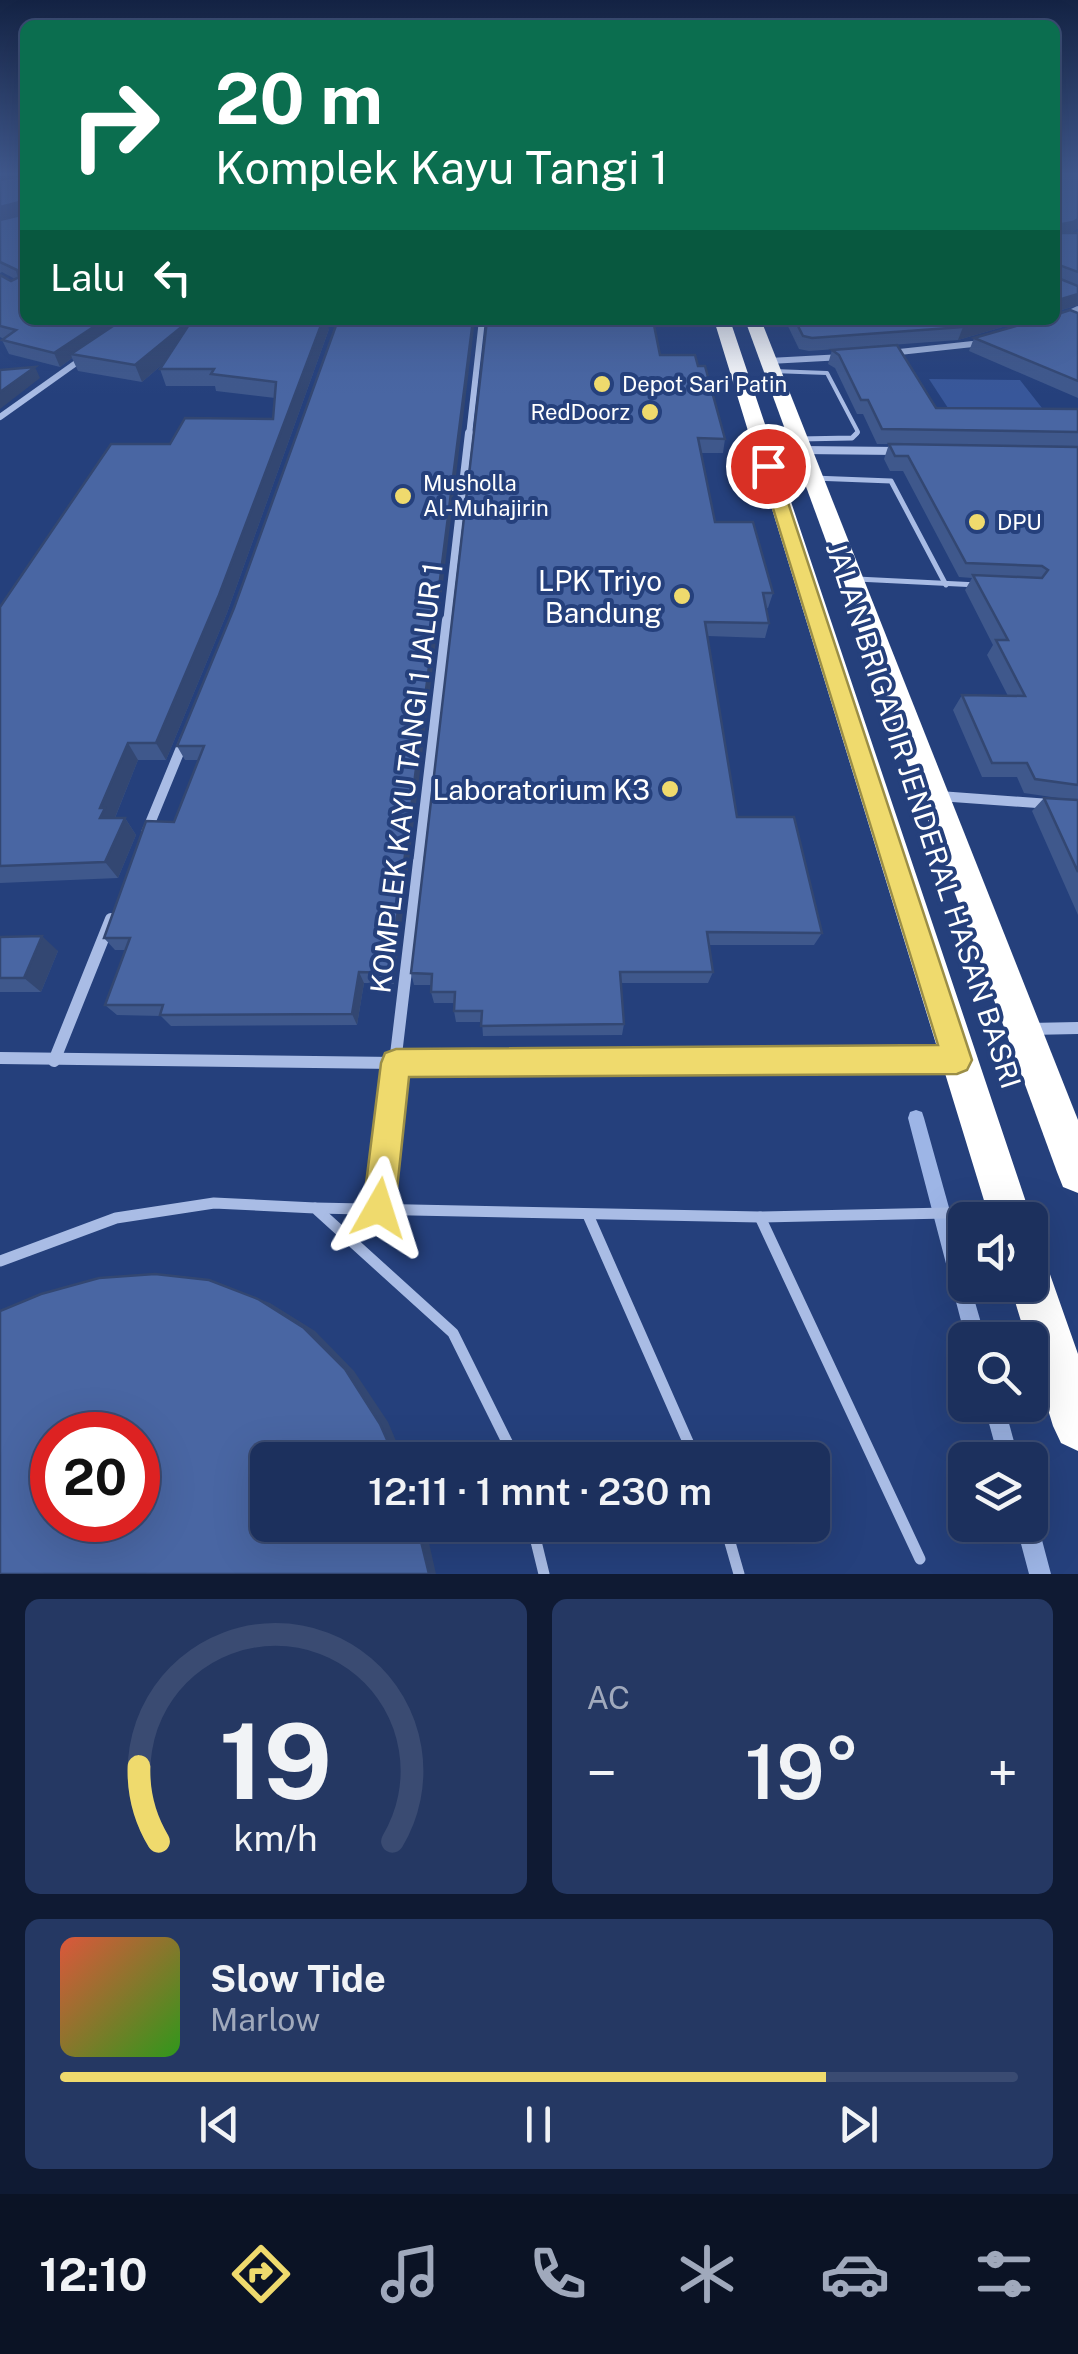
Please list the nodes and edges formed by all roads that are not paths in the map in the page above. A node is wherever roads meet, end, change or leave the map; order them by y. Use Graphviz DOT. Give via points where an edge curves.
graph roads {
  1 [pos="1078,309"];
  2 [pos="1063,316"];
  3 [pos="1060,317"];
  4 [pos="1078,322"];
  5 [pos="481,325"];
  6 [pos="724,325"];
  7 [pos="755,325"];
  8 [pos="988,342"];
  9 [pos="88,354"];
  10 [pos="875,354"];
  11 [pos="856,356"];
  12 [pos="771,366"];
  13 [pos="0,417"];
  14 [pos="800,444"];
  15 [pos="901,451"];
  16 [pos="813,478"];
  17 [pos="802,576"];
  18 [pos="852,579"];
  19 [pos="946,585"];
  20 [pos="981,586"];
  21 [pos="192,719"];
  22 [pos="935,796"];
  23 [pos="1078,806"];
  24 [pos="141,845"];
  25 [pos="119,899"];
  26 [pos="1078,1028"];
  27 [pos="1023,1029"];
  28 [pos="0,1058"];
  29 [pos="957,1060"];
  30 [pos="54,1062"];
  31 [pos="396,1063"];
  32 [pos="1078,1172"];
  33 [pos="1004,1202"];
  34 [pos="314,1208"];
  35 [pos="379,1208"];
  36 [pos="948,1212"];
  37 [pos="588,1215"];
  38 [pos="760,1217"];
  39 [pos="0,1261"];
  40 [pos="1038,1302"];
  41 [pos="1078,1426"];
  42 [pos="507,1442"];
  43 [pos="688,1442"];
  44 [pos="536,1542"];
  45 [pos="730,1542"];
  46 [pos="920,1559"];
  47 [pos="544,1574"];
  48 [pos="738,1574"];
  1 -- 2 [label="street"];
  2 -- 3 [label="street"];
  2 -- 4 [label="street"];
  5 -- 31 [label="street, KOMPLEK KAYU TANGI 1 JALUR 1"];
  6 -- 17 [label="highway, JALAN BRIGADIR JENDERAL HASAN BASRI"];
  7 -- 12 [label="highway, JALAN BRIGADIR JENDERAL HASAN BASRI"];
  8 -- 10 [label="street"];
  9 -- 13 [label="street"];
  11 -- 12 [label="street"];
  12 -- 14 [label="highway, JALAN BRIGADIR JENDERAL HASAN BASRI"];
  12 -- 14 [label="lane" via="828,373 858,432"];
  14 -- 15 [label="street"];
  14 -- 16 [label="highway, JALAN BRIGADIR JENDERAL HASAN BASRI"];
  16 -- 18 [label="highway, JALAN BRIGADIR JENDERAL HASAN BASRI"];
  16 -- 19 [label="lane" via="891,481"];
  17 -- 18 [label="highway"];
  17 -- 29 [label="highway, JALAN BRIGADIR JENDERAL HASAN BASRI"];
  18 -- 19 [label="lane"];
  18 -- 22 [label="highway, JALAN BRIGADIR JENDERAL HASAN BASRI"];
  19 -- 20 [label="lane"];
  21 -- 24 [label="street"];
  22 -- 23 [label="street"];
  22 -- 27 [label="highway, JALAN BRIGADIR JENDERAL HASAN BASRI"];
  25 -- 30 [label="street"];
  26 -- 27 [label="street"];
  27 -- 32 [label="highway, JALAN BRIGADIR JENDERAL HASAN BASRI"];
  28 -- 30 [label="street"];
  29 -- 31 [label="street"];
  29 -- 33 [label="highway, JALAN BRIGADIR JENDERAL HASAN BASRI"];
  30 -- 31 [label="street"];
  31 -- 35 [label="lane"];
  34 -- 35 [label="lane"];
  34 -- 39 [label="lane" via="214,1203 116,1218"];
  34 -- 42 [label="lane" via="453,1332"];
  35 -- 37 [label="lane"];
  36 -- 38 [label="lane"];
  37 -- 38 [label="lane"];
  37 -- 43 [label="lane"];
  38 -- 46 [label="lane"];
  40 -- 41 [label="highway"];
  44 -- 47 [label="lane"];
  45 -- 48 [label="lane"];
}
